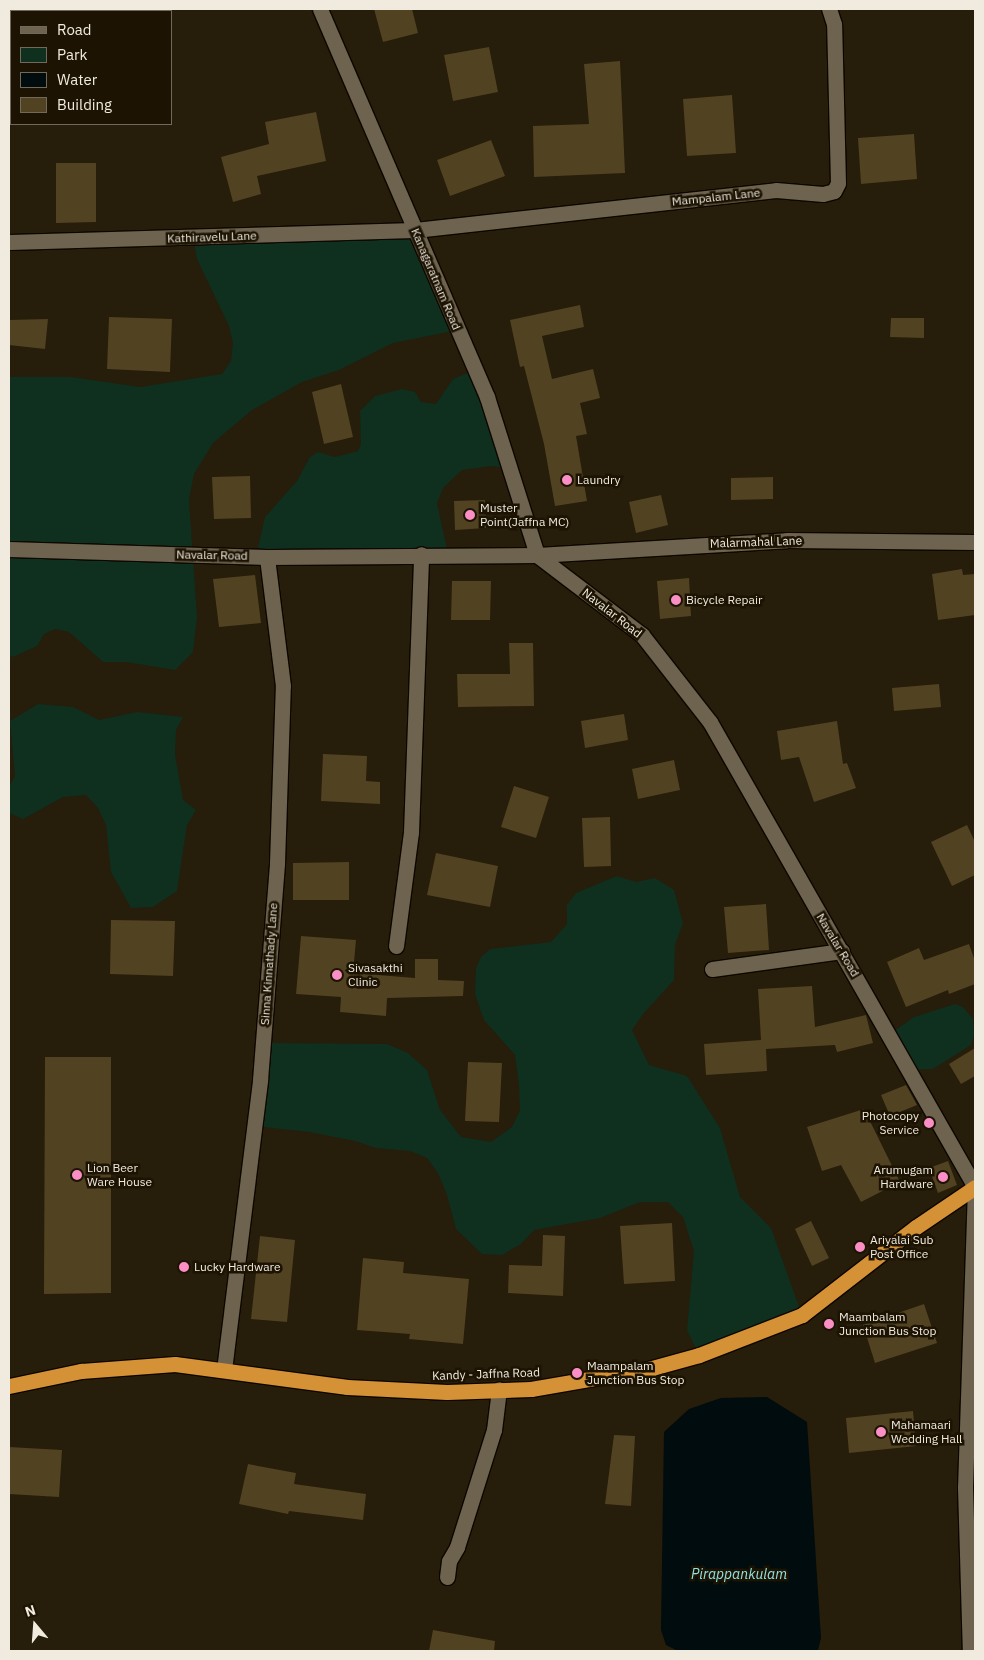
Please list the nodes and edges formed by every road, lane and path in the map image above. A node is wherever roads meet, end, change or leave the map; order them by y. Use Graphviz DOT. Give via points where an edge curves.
graph roads {
  1 [pos="320,9"];
  2 [pos="829,9"];
  3 [pos="415,230"];
  4 [pos="9,242"];
  5 [pos="975,542"];
  6 [pos="9,549"];
  7 [pos="420,554"];
  8 [pos="537,555"];
  9 [pos="267,557"];
  10 [pos="396,946"];
  11 [pos="842,951"];
  12 [pos="712,969"];
  13 [pos="975,1187"];
  14 [pos="224,1370"];
  15 [pos="9,1386"];
  16 [pos="499,1389"];
  17 [pos="447,1577"];
  18 [pos="970,1651"];
  1 -- 3 [label="street, Kanagaratnam Road"];
  2 -- 3 [label="street, Mampalam Lane" via="834,24 838,184 834,191 823,194 776,190"];
  3 -- 4 [label="street, Kathiravelu Lane"];
  3 -- 8 [label="street, Kanagaratnam Road" via="487,397"];
  5 -- 8 [label="street, Malarmahal Lane" via="787,540"];
  6 -- 9 [label="street, Navalar Road"];
  7 -- 8 [label="street, Navalar Road"];
  7 -- 9 [label="street, Navalar Road"];
  7 -- 10 [label="street" via="411,832"];
  8 -- 11 [label="street, Navalar Road" via="642,636 710,722"];
  9 -- 14 [label="street, Sinna Kinnathady Lane" via="283,686 277,863 260,1080"];
  11 -- 12 [label="street"];
  11 -- 13 [label="street, Navalar Road"];
  13 -- 16 [label="highway, Kandy - Jaffna Road" via="916,1227 802,1315 699,1355 652,1368 532,1389"];
  13 -- 18 [label="street" via="965,1487"];
  14 -- 15 [label="highway, Kandy - Jaffna Road" via="175,1364 80,1372"];
  14 -- 16 [label="highway, Kandy - Jaffna Road" via="347,1387 447,1392"];
  16 -- 17 [label="street" via="494,1430 456,1547 448,1561"];
}
